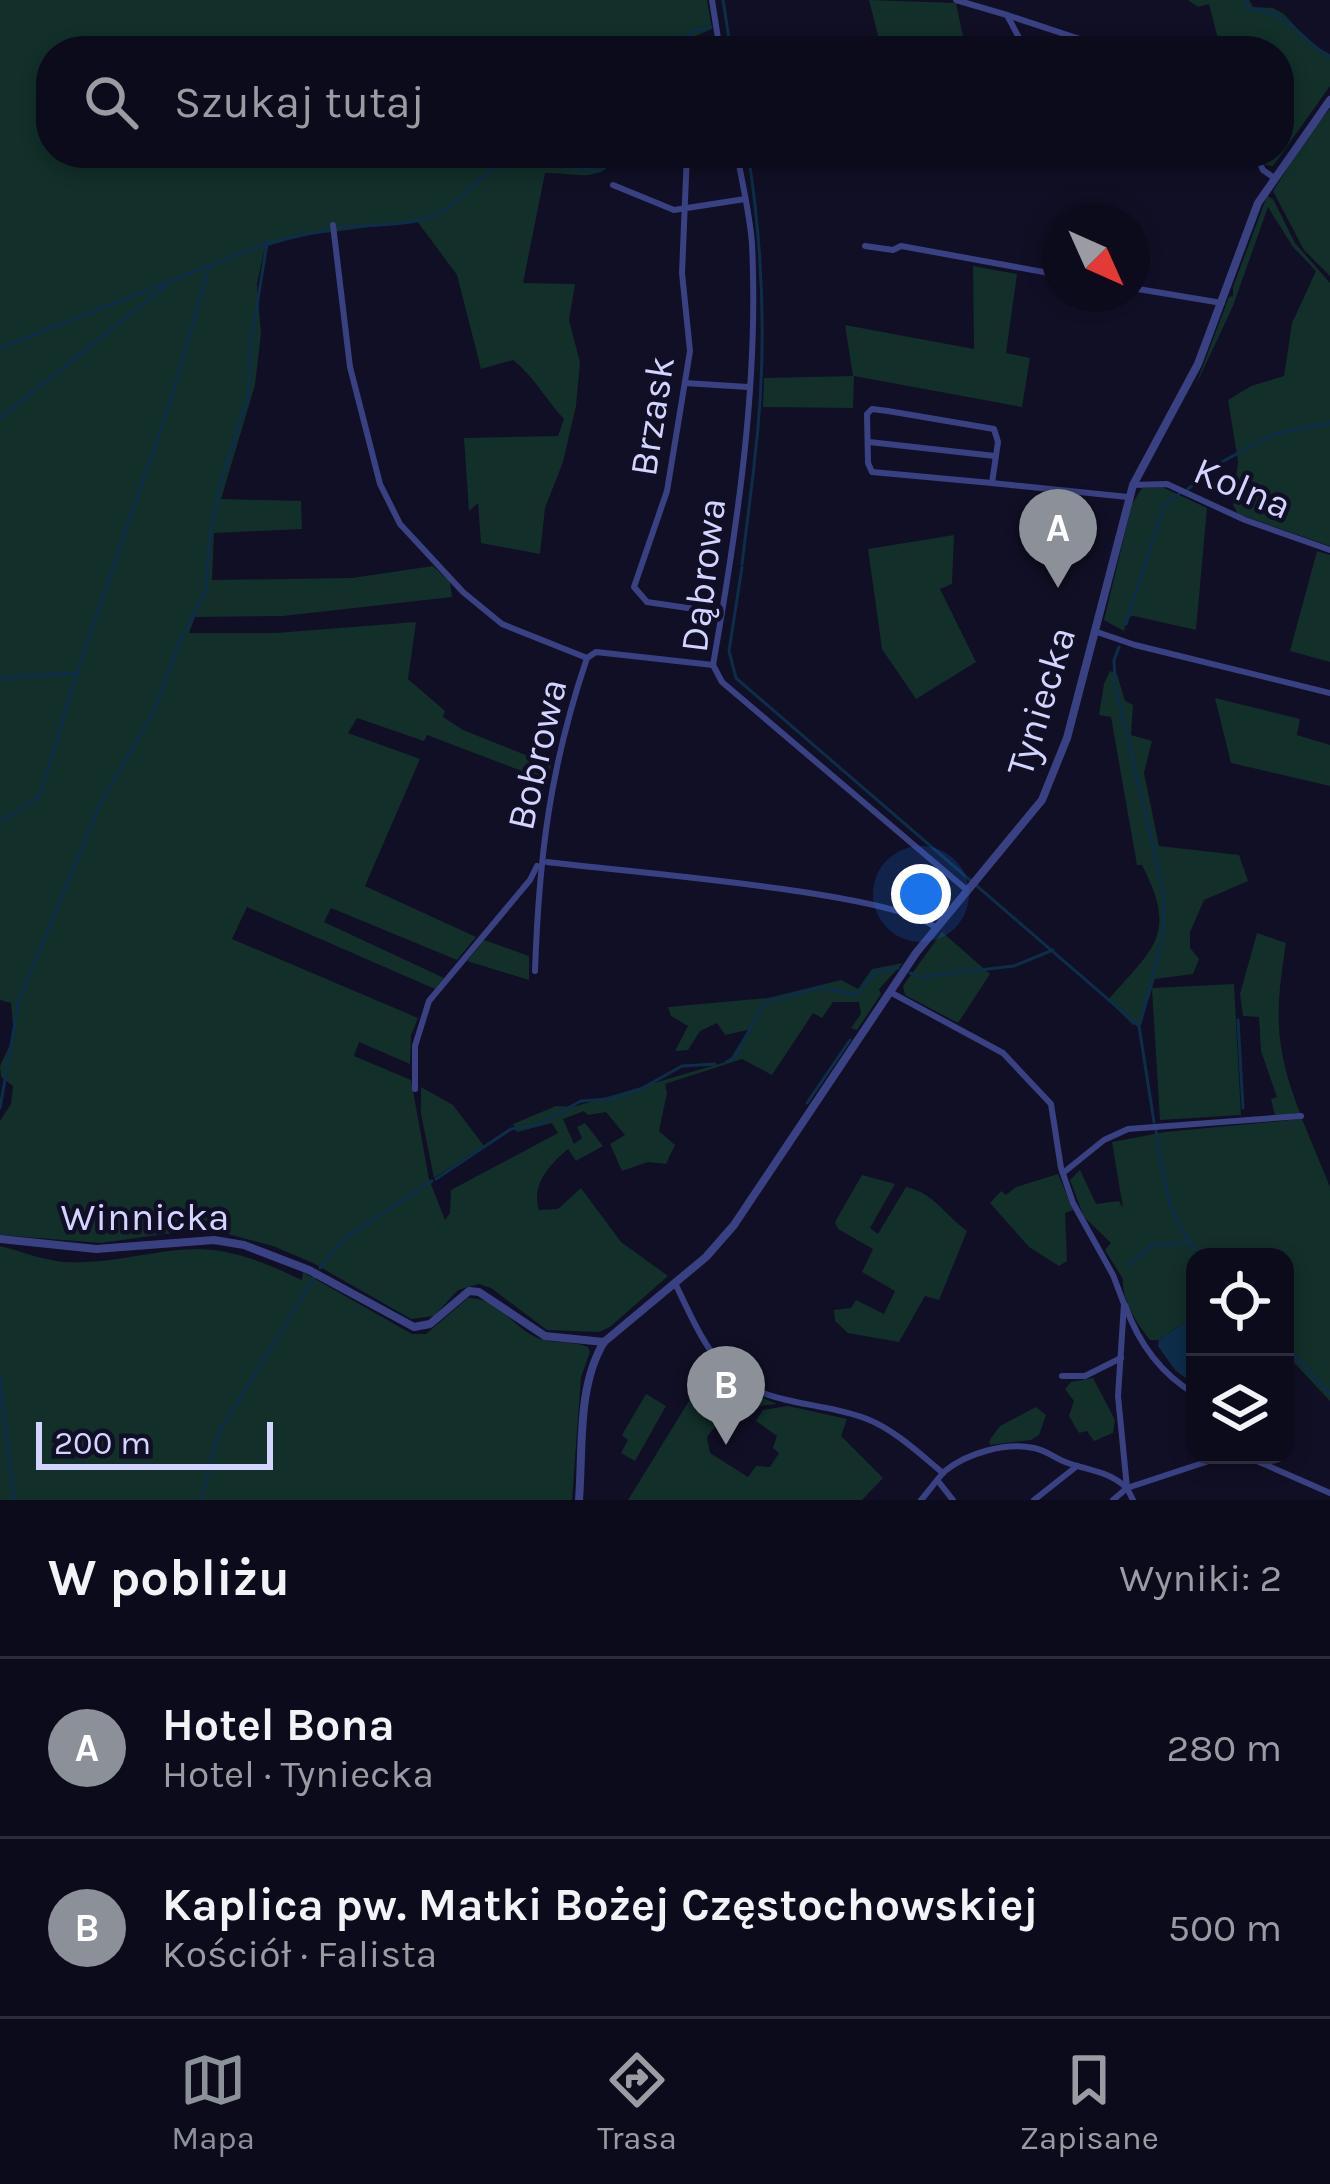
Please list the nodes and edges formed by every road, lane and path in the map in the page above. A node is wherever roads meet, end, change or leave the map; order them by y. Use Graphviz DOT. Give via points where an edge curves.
graph roads {
  1 [pos="712,0"];
  2 [pos="956,0"];
  3 [pos="1007,15"];
  4 [pos="718,36"];
  5 [pos="1018,36"];
  6 [pos="1071,36"];
  7 [pos="1330,100"];
  8 [pos="1294,149"];
  9 [pos="686,168"];
  10 [pos="740,168"];
  11 [pos="1262,168"];
  12 [pos="1280,168"];
  13 [pos="1273,177"];
  14 [pos="613,185"];
  15 [pos="745,199"];
  16 [pos="684,211"];
  17 [pos="333,224"];
  18 [pos="865,246"];
  19 [pos="1042,272"];
  20 [pos="1150,291"];
  21 [pos="1222,303"];
  22 [pos="685,383"];
  23 [pos="748,387"];
  24 [pos="869,442"];
  25 [pos="995,456"];
  26 [pos="992,484"];
  27 [pos="1132,485"];
  28 [pos="1129,497"];
  29 [pos="1330,550"];
  30 [pos="722,613"];
  31 [pos="1094,631"];
  32 [pos="587,658"];
  33 [pos="713,665"];
  34 [pos="1330,693"];
  35 [pos="543,862"];
  36 [pos="973,884"];
  37 [pos="936,928"];
  38 [pos="535,971"];
  39 [pos="890,992"];
  40 [pos="415,1089"];
  41 [pos="1301,1116"];
  42 [pos="1063,1173"];
  43 [pos="0,1239"];
  44 [pos="675,1283"];
  45 [pos="1124,1304"];
  46 [pos="604,1342"];
  47 [pos="1120,1358"];
  48 [pos="1062,1376"];
  49 [pos="1186,1387"];
  50 [pos="1198,1464"];
  51 [pos="1268,1464"];
  52 [pos="1076,1466"];
  53 [pos="940,1477"];
  54 [pos="1127,1488"];
  55 [pos="1330,1493"];
  56 [pos="579,1500"];
  57 [pos="921,1500"];
  58 [pos="953,1500"];
  59 [pos="1034,1500"];
  60 [pos="1113,1500"];
  61 [pos="1133,1500"];
  1 -- 4 [label="street"];
  2 -- 3 [label="street"];
  3 -- 5 [label="street"];
  3 -- 6 [label="street"];
  7 -- 8 [label="street, Tyniecka"];
  9 -- 16 [label="street, Brzask"];
  10 -- 15 [label="street, Dąbrowa"];
  11 -- 13 [label="street"];
  12 -- 13 [label="street, Tyniecka"];
  13 -- 21 [label="street, Tyniecka"];
  14 -- 16 [label="street"];
  15 -- 16 [label="street"];
  15 -- 23 [label="street, Dąbrowa" via="752,241"];
  16 -- 22 [label="street, Brzask"];
  17 -- 32 [label="street" via="350,367 380,484 400,524 502,624"];
  18 -- 19 [label="street"];
  20 -- 21 [label="street"];
  21 -- 27 [label="street, Tyniecka"];
  22 -- 23 [label="street"];
  22 -- 30 [label="street, Brzask" via="668,491 634,587 647,602"];
  23 -- 30 [label="street, Dąbrowa"];
  24 -- 25 [label="street"];
  24 -- 25 [label="street" via="866,414 888,411 994,429"];
  24 -- 26 [label="street" via="877,474"];
  25 -- 26 [label="street"];
  26 -- 28 [label="street"];
  27 -- 28 [label="street, Tyniecka"];
  27 -- 29 [label="street, Kolna" via="1167,484"];
  28 -- 31 [label="street, Tyniecka"];
  30 -- 33 [label="street, Dąbrowa"];
  31 -- 34 [label="street"];
  31 -- 36 [label="street, Tyniecka" via="1049,784"];
  32 -- 33 [label="street" via="596,652"];
  32 -- 35 [label="street, Bobrowa" via="556,757"];
  33 -- 36 [label="street, Dąbrowa" via="722,682"];
  35 -- 37 [label="street" via="829,897 906,911"];
  35 -- 38 [label="street, Bobrowa"];
  35 -- 40 [label="street, Bobrowa" via="429,1001 415,1046"];
  36 -- 37 [label="street, Tyniecka"];
  37 -- 39 [label="street, Tyniecka"];
  39 -- 42 [label="street" via="1003,1053 1035,1084 1051,1104"];
  39 -- 44 [label="street, Tyniecka" via="734,1226"];
  41 -- 42 [label="street" via="1117,1132"];
  42 -- 45 [label="street"];
  43 -- 46 [label="street, Winnicka" via="96,1249 244,1245 310,1270 414,1328 479,1292 545,1336"];
  44 -- 46 [label="street, Tyniecka"];
  44 -- 53 [label="street" via="723,1367 746,1387 867,1419 916,1449"];
  45 -- 47 [label="street"];
  45 -- 49 [label="street" via="1158,1364"];
  46 -- 56 [label="street" via="587,1389"];
  47 -- 48 [label="street" via="1085,1376"];
  47 -- 54 [label="street"];
  50 -- 54 [label="street"];
  51 -- 55 [label="street"];
  52 -- 53 [label="street" via="1012,1446"];
  52 -- 54 [label="street"];
  52 -- 59 [label="street"];
  53 -- 57 [label="street"];
  53 -- 58 [label="street"];
  54 -- 60 [label="street"];
  54 -- 61 [label="street"];
}
